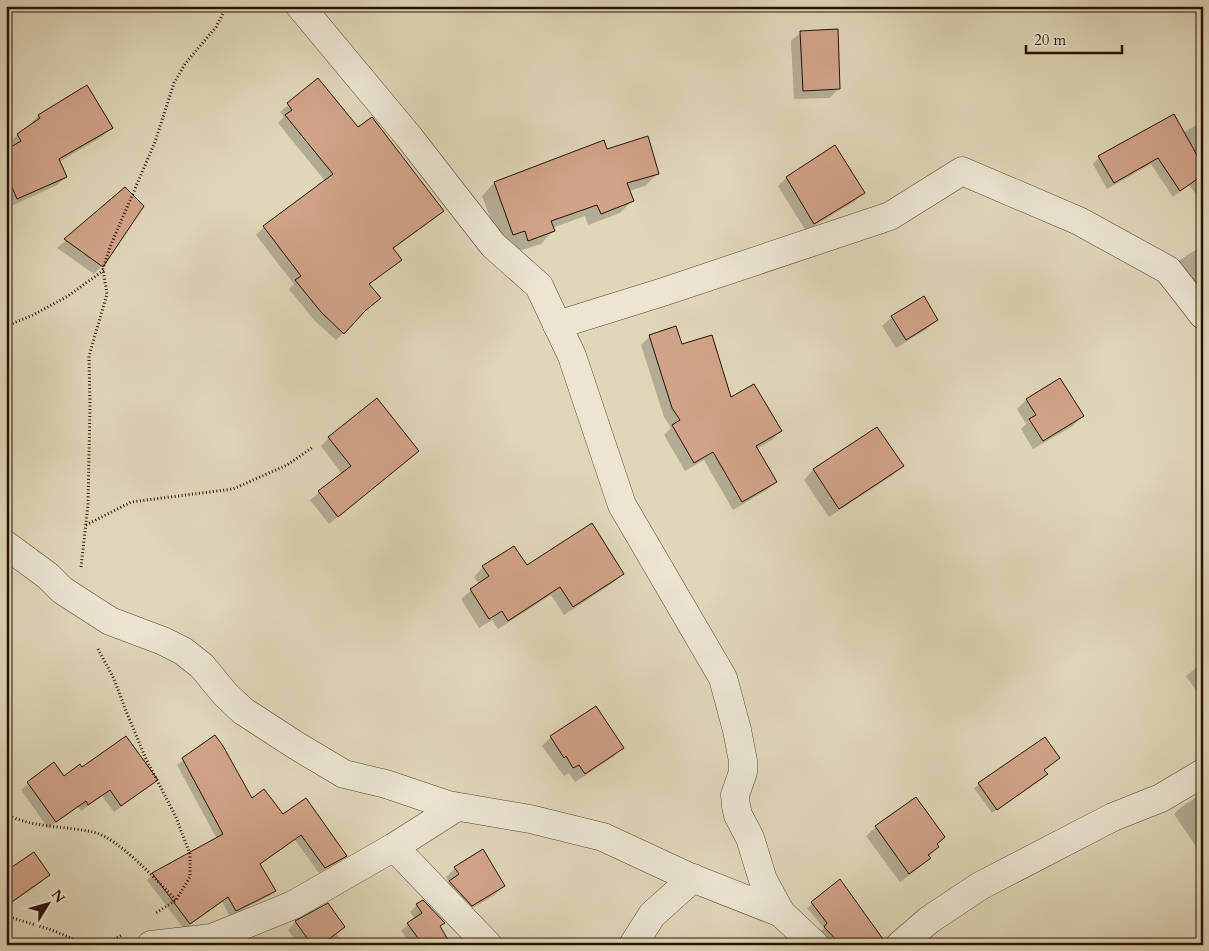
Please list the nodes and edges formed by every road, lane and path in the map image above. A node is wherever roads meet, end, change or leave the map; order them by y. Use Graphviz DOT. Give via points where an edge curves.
graph roads {
  1 [pos="227,6"];
  2 [pos="300,6"];
  3 [pos="104,270"];
  4 [pos="1203,316"];
  5 [pos="557,325"];
  6 [pos="6,326"];
  7 [pos="313,447"];
  8 [pos="86,525"];
  9 [pos="6,545"];
  10 [pos="78,600"];
  11 [pos="94,642"];
  12 [pos="1203,773"];
  13 [pos="457,807"];
  14 [pos="6,814"];
  15 [pos="394,847"];
  16 [pos="693,878"];
  17 [pos="176,900"];
  18 [pos="781,913"];
  19 [pos="153,915"];
  20 [pos="6,916"];
  21 [pos="140,938"];
  22 [pos="206,942"];
  23 [pos="88,945"];
  24 [pos="105,945"];
  25 [pos="488,945"];
  26 [pos="633,945"];
  27 [pos="815,945"];
  28 [pos="900,945"];
  1 -- 3 [label="path" via="216,27 185,64 174,83 155,142 110,247"];
  2 -- 5 [label="street" via="409,137 493,245 539,286"];
  3 -- 6 [label="path" via="68,296"];
  3 -- 8 [label="path" via="107,294 89,356"];
  4 -- 5 [label="street" via="1168,270 1079,221 962,171 890,216"];
  5 -- 18 [label="street" via="572,356 622,505 723,678 743,761 743,772 735,795 738,815 750,838 763,880"];
  7 -- 8 [label="path" via="288,465 233,490 131,502"];
  8 -- 10 [label="path"];
  9 -- 10 [label="street"];
  10 -- 13 [label="street" via="110,621 183,652 202,666 243,711 344,774"];
  11 -- 17 [label="path" via="114,679 146,759 175,815 190,854 190,877"];
  12 -- 28 [label="street" via="1161,798 1113,817 980,886 929,920"];
  13 -- 15 [label="street"];
  13 -- 16 [label="street" via="530,819 603,837"];
  14 -- 17 [label="path" via="14,819 95,832 117,844"];
  15 -- 22 [label="street" via="293,905"];
  15 -- 25 [label="street"];
  16 -- 18 [label="street"];
  16 -- 26 [label="street" via="652,916"];
  17 -- 19 [label="path"];
  18 -- 27 [label="street"];
  20 -- 23 [label="path"];
  21 -- 22 [label="street"];
  21 -- 24 [label="path"];
}
